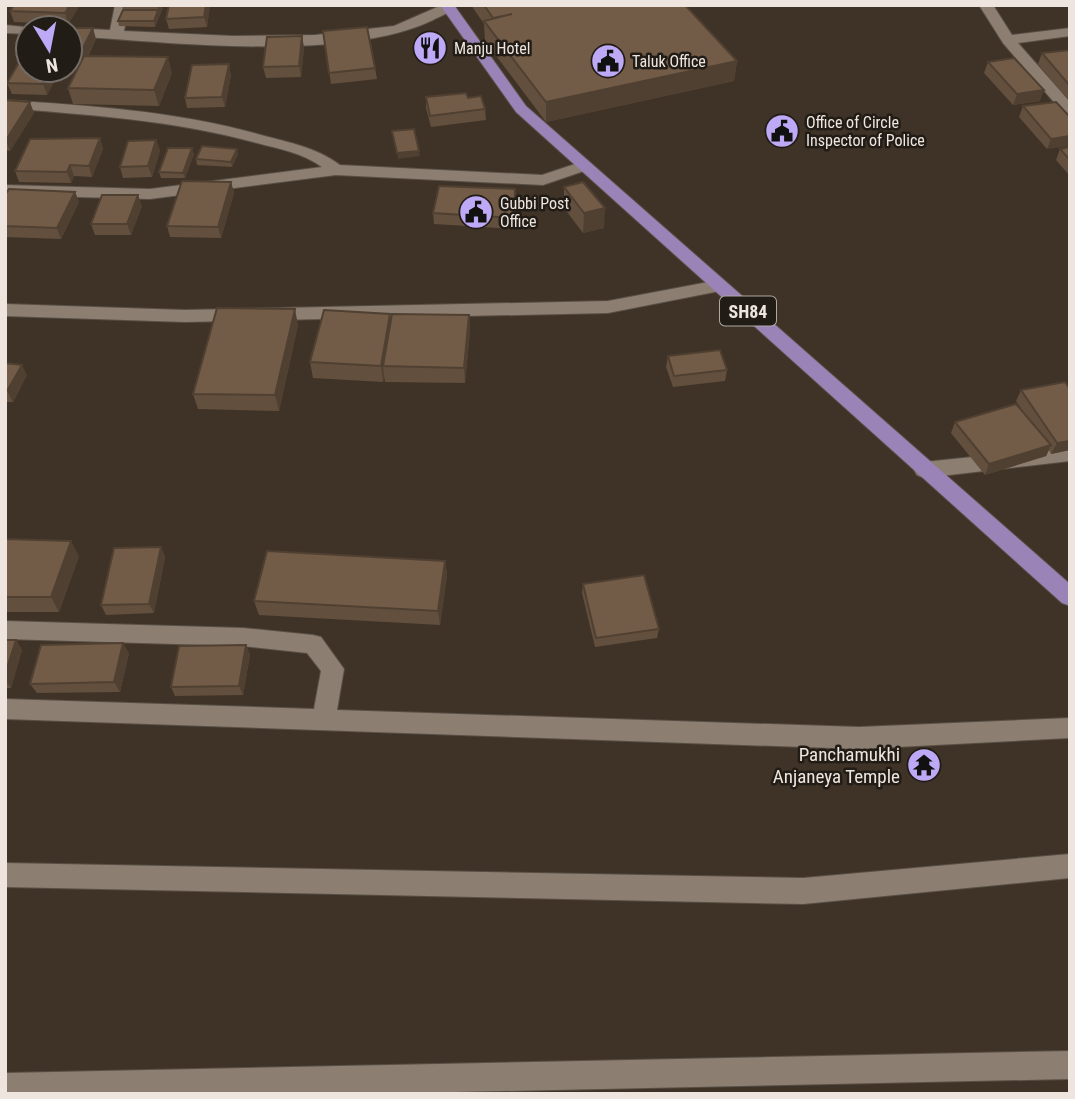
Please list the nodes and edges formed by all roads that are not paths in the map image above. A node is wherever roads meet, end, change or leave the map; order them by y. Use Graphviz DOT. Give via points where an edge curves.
graph roads {
  1 [pos="122,5"];
  2 [pos="986,5"];
  3 [pos="448,6"];
  4 [pos="1070,32"];
  5 [pos="84,33"];
  6 [pos="116,34"];
  7 [pos="1008,40"];
  8 [pos="5,104"];
  9 [pos="1070,112"];
  10 [pos="584,166"];
  11 [pos="336,170"];
  12 [pos="5,190"];
  13 [pos="719,286"];
  14 [pos="5,310"];
  15 [pos="1070,454"];
  16 [pos="924,470"];
  17 [pos="1065,590"];
  18 [pos="5,630"];
  19 [pos="5,709"];
  20 [pos="324,720"];
  21 [pos="1070,728"];
  22 [pos="1070,866"];
  23 [pos="5,875"];
  24 [pos="1070,1065"];
  25 [pos="5,1087"];
  1 -- 6 [label="street"];
  2 -- 7 [label="street"];
  3 -- 6 [label="street" via="397,29 304,39"];
  3 -- 10 [label="main road, SH84" via="521,109"];
  4 -- 7 [label="street"];
  5 -- 6 [label="street"];
  7 -- 9 [label="street"];
  8 -- 11 [label="street" via="131,113 216,127 314,154"];
  10 -- 11 [label="street" via="543,180"];
  10 -- 13 [label="main road, SH84"];
  11 -- 12 [label="street" via="150,194"];
  13 -- 14 [label="street" via="594,307 185,316"];
  13 -- 16 [label="main road, SH84"];
  15 -- 16 [label="street"];
  16 -- 17 [label="main road, SH84"];
  18 -- 20 [label="street" via="313,643 333,669"];
  19 -- 20 [label="street"];
  20 -- 21 [label="street" via="859,738"];
  22 -- 23 [label="street" via="803,891"];
  24 -- 25 [label="street"];
}
